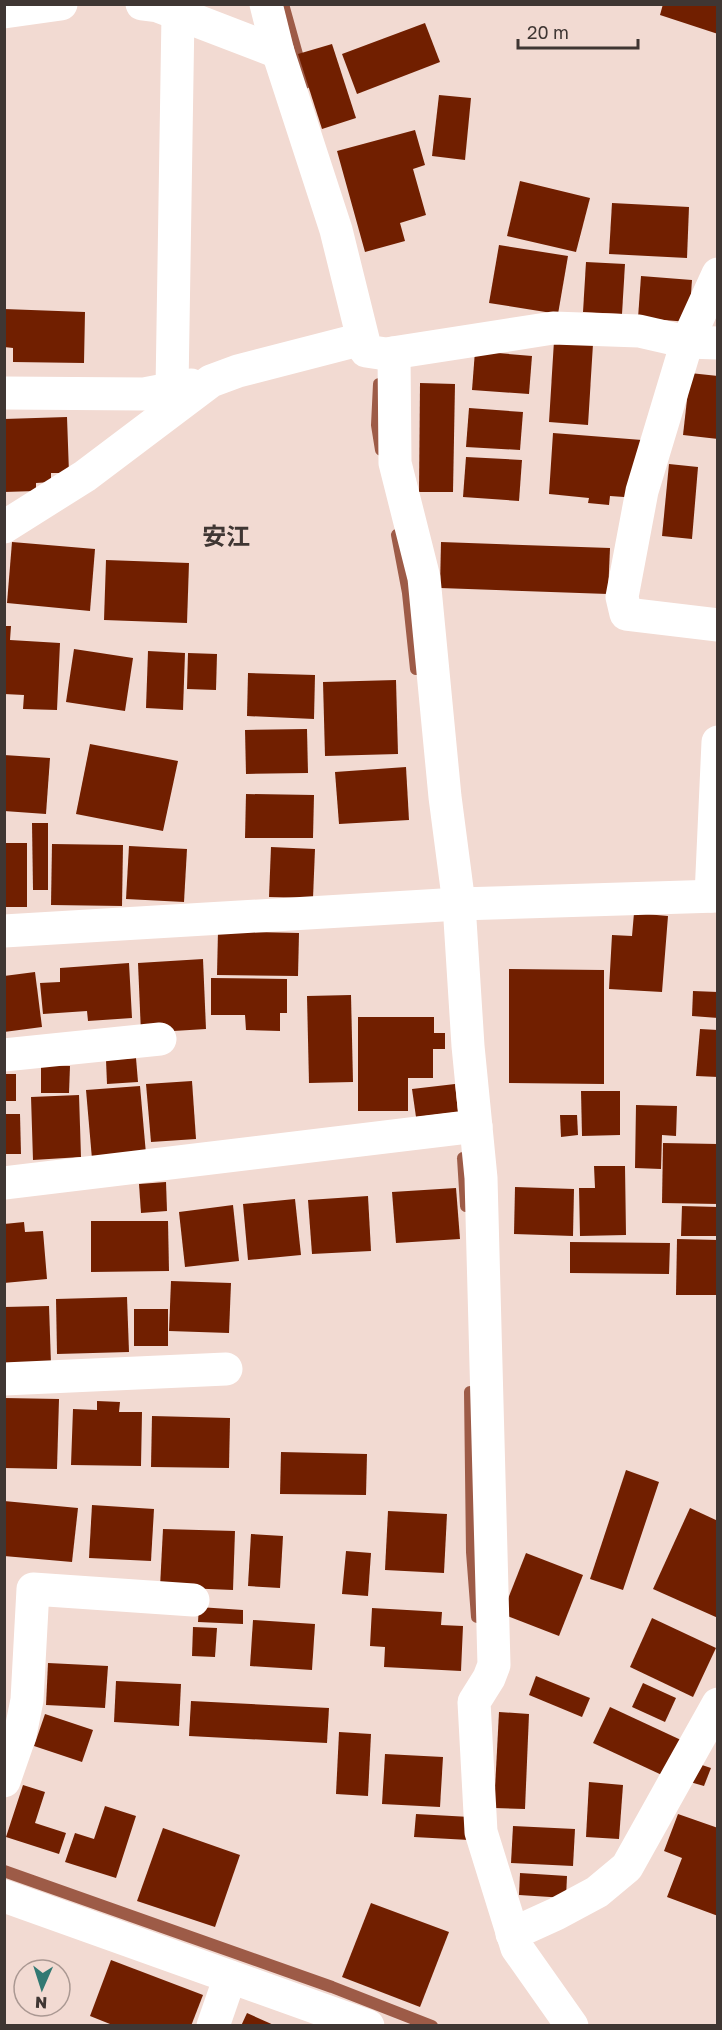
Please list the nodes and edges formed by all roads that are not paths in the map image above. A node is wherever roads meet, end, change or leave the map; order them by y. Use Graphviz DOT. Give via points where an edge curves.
graph roads {
  1 [pos="61,4"];
  2 [pos="142,4"];
  3 [pos="266,4"];
  4 [pos="4,12"];
  5 [pos="178,14"];
  6 [pos="278,52"];
  7 [pos="717,274"];
  8 [pos="702,343"];
  9 [pos="379,350"];
  10 [pos="211,381"];
  11 [pos="172,389"];
  12 [pos="4,393"];
  13 [pos="4,528"];
  14 [pos="717,625"];
  15 [pos="717,742"];
  16 [pos="714,896"];
  17 [pos="459,904"];
  18 [pos="4,931"];
  19 [pos="160,1039"];
  20 [pos="4,1055"];
  21 [pos="467,1127"];
  22 [pos="4,1183"];
  23 [pos="226,1369"];
  24 [pos="4,1379"];
  25 [pos="193,1600"];
  26 [pos="714,1719"];
  27 [pos="4,1781"];
  28 [pos="4,1896"];
  29 [pos="521,1930"];
  30 [pos="230,1977"];
  31 [pos="213,2025"];
  32 [pos="368,2025"];
  33 [pos="572,2025"];
  1 -- 4 [label="street"];
  2 -- 5 [label="street"];
  3 -- 6 [label="street"];
  5 -- 6 [label="street"];
  5 -- 11 [label="street"];
  6 -- 9 [label="street"];
  7 -- 8 [label="street"];
  8 -- 9 [label="street" via="639,331 553,328"];
  8 -- 14 [label="street" via="642,491 622,597 626,614"];
  9 -- 10 [label="street" via="238,371"];
  9 -- 17 [label="street" via="395,463 424,578"];
  10 -- 11 [label="street"];
  10 -- 13 [label="street" via="85,476"];
  11 -- 12 [label="street" via="144,394"];
  15 -- 16 [label="street"];
  16 -- 17 [label="street"];
  17 -- 18 [label="street"];
  17 -- 21 [label="street" via="468,1046"];
  19 -- 20 [label="street"];
  21 -- 22 [label="street"];
  21 -- 29 [label="street" via="481,1178 494,1665 474,1702 481,1832"];
  23 -- 24 [label="street"];
  25 -- 27 [label="street" via="33,1589 27,1700"];
  26 -- 29 [label="street" via="627,1867 597,1892"];
  28 -- 30 [label="street"];
  29 -- 33 [label="street" via="517,1948"];
  30 -- 31 [label="street"];
  30 -- 32 [label="street"];
}
